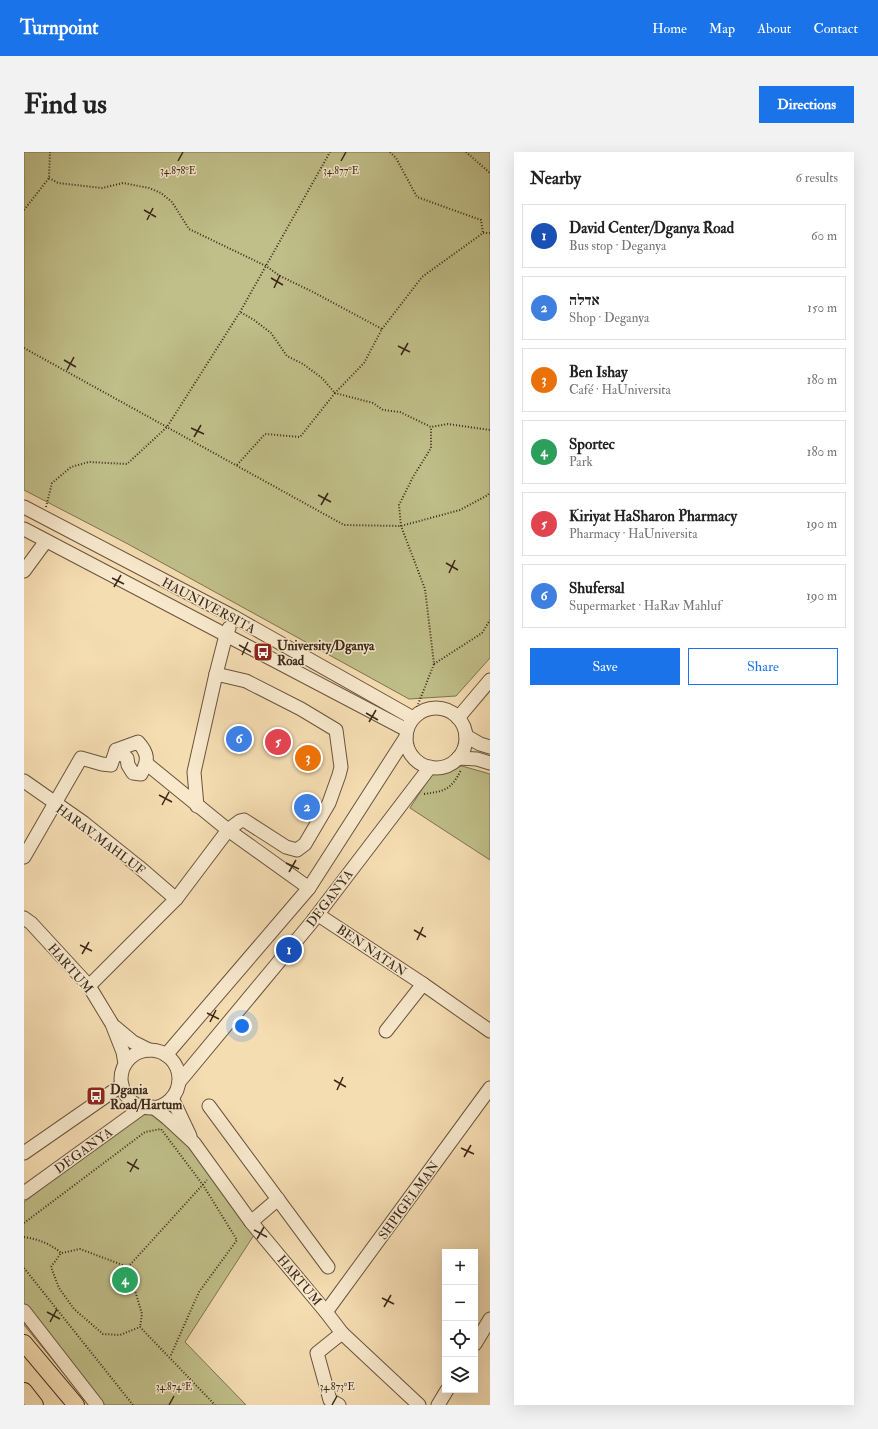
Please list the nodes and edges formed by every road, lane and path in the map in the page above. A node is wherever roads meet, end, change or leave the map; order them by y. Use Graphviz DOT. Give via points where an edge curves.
graph roads {
  1 [pos="50,152"];
  2 [pos="330,152"];
  3 [pos="390,152"];
  4 [pos="466,152"];
  5 [pos="490,167"];
  6 [pos="489,172"];
  7 [pos="49,178"];
  8 [pos="24,210"];
  9 [pos="483,233"];
  10 [pos="490,233"];
  11 [pos="266,266"];
  12 [pos="240,312"];
  13 [pos="382,329"];
  14 [pos="24,348"];
  15 [pos="335,393"];
  16 [pos="167,427"];
  17 [pos="431,427"];
  18 [pos="490,430"];
  19 [pos="236,465"];
  20 [pos="490,492"];
  21 [pos="24,507"];
  22 [pos="44,517"];
  23 [pos="401,526"];
  24 [pos="24,529"];
  25 [pos="46,541"];
  26 [pos="24,572"];
  27 [pos="234,617"];
  28 [pos="490,620"];
  29 [pos="226,635"];
  30 [pos="434,664"];
  31 [pos="216,674"];
  32 [pos="490,680"];
  33 [pos="413,718"];
  34 [pos="458,718"];
  35 [pos="406,733"];
  36 [pos="466,736"];
  37 [pos="490,747"];
  38 [pos="116,750"];
  39 [pos="458,758"];
  40 [pos="490,763"];
  41 [pos="147,764"];
  42 [pos="430,767"];
  43 [pos="24,781"];
  44 [pos="55,804"];
  45 [pos="198,806"];
  46 [pos="228,830"];
  47 [pos="24,857"];
  48 [pos="308,888"];
  49 [pos="176,899"];
  50 [pos="320,916"];
  51 [pos="24,918"];
  52 [pos="423,984"];
  53 [pos="89,986"];
  54 [pos="112,1024"];
  55 [pos="490,1031"];
  56 [pos="386,1032"];
  57 [pos="148,1050"];
  58 [pos="166,1055"];
  59 [pos="125,1064"];
  60 [pos="179,1082"];
  61 [pos="122,1084"];
  62 [pos="490,1088"];
  63 [pos="172,1098"];
  64 [pos="209,1106"];
  65 [pos="148,1107"];
  66 [pos="194,1143"];
  67 [pos="24,1153"];
  68 [pos="215,1172"];
  69 [pos="203,1185"];
  70 [pos="24,1193"];
  71 [pos="278,1199"];
  72 [pos="251,1222"];
  73 [pos="24,1223"];
  74 [pos="24,1237"];
  75 [pos="61,1253"];
  76 [pos="128,1267"];
  77 [pos="328,1267"];
  78 [pos="24,1268"];
  79 [pos="24,1311"];
  80 [pos="326,1312"];
  81 [pos="490,1319"];
  82 [pos="140,1327"];
  83 [pos="342,1333"];
  84 [pos="478,1339"];
  85 [pos="24,1343"];
  86 [pos="170,1357"];
  87 [pos="445,1393"];
  88 [pos="76,1405"];
  89 [pos="97,1405"];
  90 [pos="133,1405"];
  91 [pos="215,1405"];
  92 [pos="339,1405"];
  93 [pos="419,1405"];
  94 [pos="438,1405"];
  1 -- 7 [label="path"];
  2 -- 11 [label="path"];
  3 -- 9 [label="path" via="396,158 417,197 481,220"];
  4 -- 6 [label="path"];
  5 -- 6 [label="path"];
  7 -- 8 [label="path"];
  7 -- 11 [label="path" via="58,183 102,188 123,183 149,188 172,202 189,229"];
  9 -- 10 [label="path"];
  9 -- 13 [label="path" via="422,277"];
  11 -- 12 [label="path"];
  11 -- 13 [label="path" via="280,276"];
  12 -- 15 [label="path" via="271,333 286,356 303,364 322,378"];
  12 -- 16 [label="path"];
  13 -- 15 [label="path" via="364,363"];
  14 -- 16 [label="path"];
  15 -- 17 [label="path" via="373,403 383,410 400,412"];
  15 -- 19 [label="path" via="300,437 264,434"];
  16 -- 19 [label="path"];
  16 -- 22 [label="path" via="127,464 89,462 72,467 52,483"];
  17 -- 18 [label="path" via="448,424"];
  17 -- 23 [label="path" via="431,448 399,505"];
  19 -- 23 [label="path" via="344,525"];
  20 -- 23 [label="path" via="460,510"];
  21 -- 22 [label="street, HAUNIVERSITA"];
  22 -- 27 [label="street, HAUNIVERSITA"];
  23 -- 30 [label="path" via="425,589"];
  24 -- 25 [label="street, HAUNIVERSITA"];
  25 -- 26 [label="street"];
  25 -- 29 [label="street, HAUNIVERSITA"];
  27 -- 29 [label="street"];
  27 -- 33 [label="street, HAUNIVERSITA"];
  28 -- 30 [label="path" via="482,633"];
  29 -- 31 [label="street"];
  29 -- 35 [label="street, HAUNIVERSITA"];
  30 -- 33 [label="path"];
  31 -- 45 [label="street" via="194,772"];
  31 -- 46 [label="street" via="246,682 301,709 336,730 341,767 329,803 305,844 297,850 286,847 244,820"];
  32 -- 34 [label="street"];
  33 -- 34 [label="street" via="430,708 440,708 450,711"];
  33 -- 35 [label="street"];
  34 -- 36 [label="street" via="464,726"];
  35 -- 42 [label="street" via="407,747 412,757 420,764"];
  35 -- 48 [label="street, DEGANYA"];
  36 -- 37 [label="street"];
  36 -- 39 [label="street" via="464,749"];
  38 -- 41 [label="street" via="138,742 145,750"];
  38 -- 41 [label="street" via="127,758 133,773 141,774"];
  38 -- 44 [label="street" via="112,765 81,758"];
  39 -- 40 [label="street"];
  39 -- 42 [label="street" via="451,764"];
  41 -- 45 [label="street"];
  42 -- 60 [label="street, DEGANYA" via="311,923"];
  43 -- 44 [label="street, HARAV MAHLUF"];
  44 -- 47 [label="street"];
  44 -- 49 [label="street, HARAV MAHLUF" via="84,823"];
  45 -- 46 [label="street"];
  46 -- 48 [label="street"];
  46 -- 49 [label="street"];
  48 -- 58 [label="street, DEGANYA"];
  49 -- 53 [label="street"];
  50 -- 52 [label="street, BEN NATAN"];
  51 -- 53 [label="street, HARTUM"];
  52 -- 55 [label="street, BEN NATAN"];
  52 -- 56 [label="street"];
  53 -- 54 [label="street, HARTUM"];
  54 -- 57 [label="street, HARTUM" via="133,1042"];
  54 -- 59 [label="street, HARTUM"];
  57 -- 58 [label="street"];
  57 -- 59 [label="street" via="135,1054"];
  58 -- 60 [label="street" via="174,1062"];
  59 -- 61 [label="street" via="122,1070"];
  60 -- 63 [label="street"];
  61 -- 65 [label="street" via="131,1101"];
  61 -- 67 [label="street"];
  62 -- 80 [label="street, SHPIGELMAN"];
  63 -- 65 [label="street" via="160,1106"];
  63 -- 66 [label="street, HARTUM"];
  64 -- 71 [label="street"];
  65 -- 66 [label="street, HARTUM" via="167,1118"];
  65 -- 70 [label="street, DEGANYA"];
  66 -- 68 [label="street, HARTUM"];
  68 -- 69 [label="path"];
  68 -- 72 [label="street, HARTUM"];
  69 -- 73 [label="path" via="161,1129 145,1132"];
  69 -- 76 [label="path"];
  69 -- 86 [label="path" via="237,1240 199,1292"];
  71 -- 72 [label="street"];
  71 -- 77 [label="street"];
  72 -- 80 [label="street, HARTUM"];
  74 -- 75 [label="path" via="54,1247"];
  75 -- 76 [label="path" via="80,1249"];
  75 -- 82 [label="path" via="51,1267 58,1288 74,1309 103,1334 120,1335"];
  76 -- 82 [label="path" via="142,1314"];
  78 -- 90 [label="path"];
  79 -- 89 [label="street"];
  80 -- 83 [label="street, HARTUM"];
  81 -- 84 [label="street"];
  82 -- 86 [label="path"];
  83 -- 92 [label="street" via="317,1353 330,1400"];
  83 -- 93 [label="street, HARTUM"];
  85 -- 88 [label="main road"];
  86 -- 91 [label="path"];
  87 -- 94 [label="street"];
}
